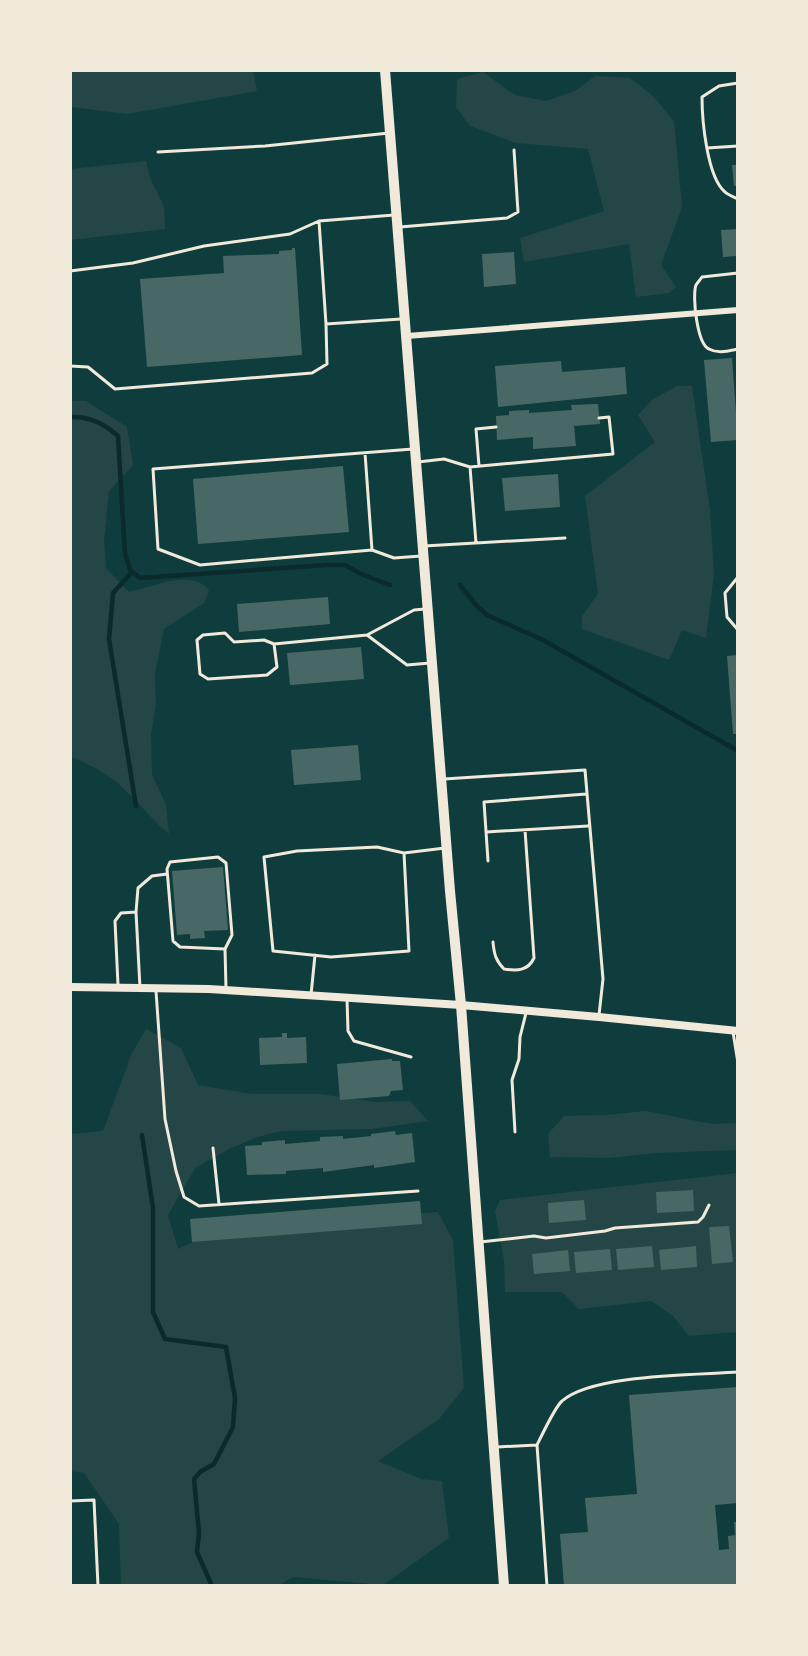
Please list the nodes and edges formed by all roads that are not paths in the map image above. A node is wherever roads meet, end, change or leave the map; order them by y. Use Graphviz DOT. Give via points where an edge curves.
graph roads {
  1 [pos="385,70"];
  2 [pos="738,83"];
  3 [pos="390,133"];
  4 [pos="738,146"];
  5 [pos="707,148"];
  6 [pos="514,150"];
  7 [pos="158,152"];
  8 [pos="738,199"];
  9 [pos="397,215"];
  10 [pos="318,221"];
  11 [pos="398,227"];
  12 [pos="70,271"];
  13 [pos="738,273"];
  14 [pos="738,310"];
  15 [pos="696,313"];
  16 [pos="406,319"];
  17 [pos="326,324"];
  18 [pos="407,336"];
  19 [pos="738,350"];
  20 [pos="70,366"];
  21 [pos="599,418"];
  22 [pos="496,427"];
  23 [pos="415,449"];
  24 [pos="365,453"];
  25 [pos="416,462"];
  26 [pos="480,466"];
  27 [pos="471,467"];
  28 [pos="566,538"];
  29 [pos="476,543"];
  30 [pos="372,550"];
  31 [pos="423,551"];
  32 [pos="738,577"];
  33 [pos="428,609"];
  34 [pos="738,630"];
  35 [pos="367,635"];
  36 [pos="274,644"];
  37 [pos="432,663"];
  38 [pos="441,780"];
  39 [pos="586,794"];
  40 [pos="588,826"];
  41 [pos="525,830"];
  42 [pos="486,832"];
  43 [pos="447,847"];
  44 [pos="404,853"];
  45 [pos="488,861"];
  46 [pos="167,874"];
  47 [pos="136,912"];
  48 [pos="493,942"];
  49 [pos="225,949"];
  50 [pos="315,955"];
  51 [pos="70,987"];
  52 [pos="118,987"];
  53 [pos="140,988"];
  54 [pos="156,988"];
  55 [pos="226,991"];
  56 [pos="310,997"];
  57 [pos="347,999"];
  58 [pos="461,1005"];
  59 [pos="526,1011"];
  60 [pos="599,1017"];
  61 [pos="735,1031"];
  62 [pos="411,1057"];
  63 [pos="738,1063"];
  64 [pos="515,1132"];
  65 [pos="213,1148"];
  66 [pos="418,1191"];
  67 [pos="219,1204"];
  68 [pos="709,1205"];
  69 [pos="478,1242"];
  70 [pos="738,1372"];
  71 [pos="537,1445"];
  72 [pos="493,1448"];
  73 [pos="70,1501"];
  74 [pos="98,1586"];
  75 [pos="504,1586"];
  76 [pos="547,1586"];
  1 -- 3 [label="main road"];
  2 -- 5 [label="lane" via="719,86 702,97"];
  3 -- 7 [label="lane"];
  3 -- 9 [label="main road"];
  4 -- 5 [label="lane"];
  5 -- 8 [label="lane" via="714,175 724,192"];
  6 -- 11 [label="lane" via="518,212 507,218"];
  9 -- 10 [label="lane"];
  9 -- 11 [label="main road"];
  10 -- 12 [label="lane" via="290,234"];
  10 -- 17 [label="lane"];
  11 -- 16 [label="main road"];
  13 -- 15 [label="lane" via="702,277 696,286"];
  14 -- 15 [label="street"];
  15 -- 18 [label="street"];
  15 -- 19 [label="lane" via="701,342 707,349"];
  16 -- 17 [label="lane"];
  16 -- 18 [label="main road"];
  17 -- 20 [label="lane" via="327,364 312,373 115,389 88,367"];
  18 -- 23 [label="main road"];
  21 -- 26 [label="lane" via="609,417 613,454"];
  22 -- 26 [label="lane" via="476,429"];
  23 -- 24 [label="lane"];
  23 -- 25 [label="main road"];
  24 -- 30 [label="lane"];
  24 -- 30 [label="lane" via="153,469 153,480 158,549 200,565"];
  25 -- 27 [label="lane" via="444,459"];
  25 -- 31 [label="main road"];
  26 -- 27 [label="lane"];
  27 -- 29 [label="lane"];
  28 -- 29 [label="lane"];
  29 -- 31 [label="lane"];
  30 -- 31 [label="lane" via="394,558"];
  31 -- 33 [label="main road"];
  32 -- 34 [label="lane" via="725,593 727,617"];
  33 -- 35 [label="lane" via="414,610"];
  33 -- 37 [label="main road"];
  35 -- 36 [label="lane"];
  35 -- 37 [label="lane" via="407,665"];
  36 -- 36 [label="lane" via="277,667 267,675 208,680 200,674 197,640 203,635 225,633 234,642 264,640"];
  37 -- 38 [label="main road"];
  38 -- 39 [label="lane" via="585,770"];
  38 -- 43 [label="main road"];
  39 -- 40 [label="lane"];
  39 -- 42 [label="lane" via="484,802"];
  40 -- 41 [label="lane"];
  40 -- 60 [label="lane" via="603,980"];
  41 -- 42 [label="lane"];
  41 -- 48 [label="lane" via="534,958 530,966 504,969 497,963"];
  42 -- 45 [label="lane"];
  43 -- 44 [label="lane"];
  43 -- 58 [label="main road"];
  44 -- 50 [label="lane" via="409,951"];
  44 -- 50 [label="lane" via="377,847 297,850 264,856 273,951"];
  46 -- 47 [label="lane" via="152,876 138,888"];
  46 -- 49 [label="lane" via="173,941 180,947"];
  46 -- 49 [label="lane" via="170,861 218,857 226,863 232,935"];
  47 -- 52 [label="lane" via="121,913 115,921"];
  47 -- 53 [label="lane"];
  49 -- 55 [label="lane"];
  50 -- 56 [label="lane"];
  51 -- 52 [label="street"];
  52 -- 53 [label="street"];
  53 -- 54 [label="street"];
  54 -- 55 [label="street"];
  54 -- 67 [label="lane" via="165,1119 176,1172 184,1197 199,1206"];
  55 -- 56 [label="street"];
  56 -- 57 [label="street"];
  57 -- 58 [label="street"];
  57 -- 62 [label="lane" via="348,1031 354,1041"];
  58 -- 59 [label="street"];
  58 -- 69 [label="main road"];
  59 -- 60 [label="street"];
  59 -- 64 [label="lane" via="512,1080"];
  60 -- 61 [label="street"];
  61 -- 63 [label="lane"];
  65 -- 67 [label="lane"];
  66 -- 67 [label="lane"];
  68 -- 69 [label="lane" via="698,1222"];
  69 -- 72 [label="main road"];
  70 -- 71 [label="lane" via="616,1380 584,1389 561,1401"];
  71 -- 72 [label="lane"];
  71 -- 76 [label="lane"];
  72 -- 75 [label="main road"];
  73 -- 74 [label="lane" via="94,1500"];
}
